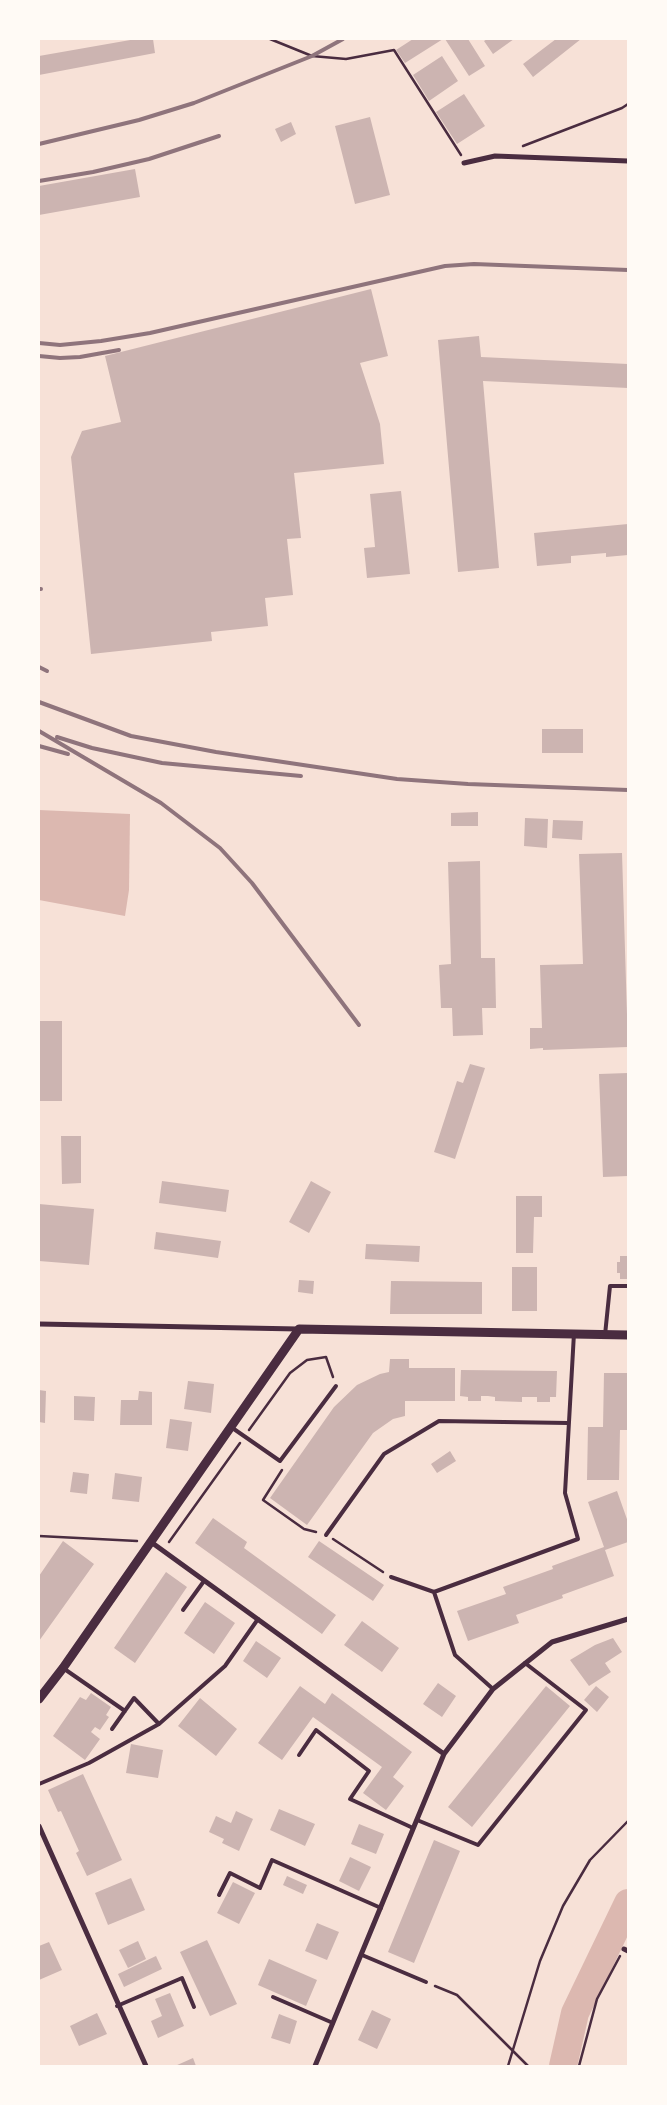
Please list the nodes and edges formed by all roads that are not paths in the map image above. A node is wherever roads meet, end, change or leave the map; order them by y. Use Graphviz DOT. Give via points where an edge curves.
graph roads {
  1 [pos="628,161"];
  2 [pos="465,163"];
  3 [pos="628,1286"];
  4 [pos="39,1324"];
  5 [pos="299,1329"];
  6 [pos="574,1334"];
  7 [pos="605,1335"];
  8 [pos="628,1335"];
  9 [pos="336,1386"];
  10 [pos="568,1423"];
  11 [pos="231,1427"];
  12 [pos="326,1535"];
  13 [pos="150,1542"];
  14 [pos="391,1577"];
  15 [pos="204,1581"];
  16 [pos="434,1592"];
  17 [pos="183,1610"];
  18 [pos="628,1619"];
  19 [pos="258,1620"];
  20 [pos="525,1663"];
  21 [pos="63,1668"];
  22 [pos="493,1689"];
  23 [pos="39,1699"];
  24 [pos="125,1711"];
  25 [pos="158,1724"];
  26 [pos="112,1729"];
  27 [pos="444,1754"];
  28 [pos="299,1755"];
  29 [pos="39,1784"];
  30 [pos="417,1820"];
  31 [pos="39,1826"];
  32 [pos="413,1828"];
  33 [pos="218,1895"];
  34 [pos="381,1908"];
  35 [pos="362,1955"];
  36 [pos="426,1982"];
  37 [pos="273,1997"];
  38 [pos="118,2006"];
  39 [pos="194,2007"];
  40 [pos="333,2023"];
  41 [pos="146,2066"];
  42 [pos="315,2066"];
  1 -- 2 [label="street" via="495,156"];
  3 -- 7 [label="lane" via="610,1286"];
  4 -- 5 [label="street"];
  5 -- 6 [label="street"];
  5 -- 11 [label="street"];
  6 -- 7 [label="street"];
  6 -- 10 [label="lane"];
  7 -- 8 [label="street"];
  9 -- 11 [label="lane" via="280,1461"];
  10 -- 12 [label="lane" via="439,1421 384,1454"];
  10 -- 16 [label="lane" via="565,1493 578,1539"];
  11 -- 13 [label="street"];
  13 -- 15 [label="street"];
  13 -- 21 [label="street"];
  14 -- 16 [label="lane"];
  15 -- 17 [label="lane"];
  15 -- 19 [label="street"];
  16 -- 22 [label="lane" via="456,1655"];
  18 -- 20 [label="street" via="552,1642"];
  19 -- 25 [label="lane" via="225,1666"];
  19 -- 27 [label="street"];
  20 -- 22 [label="street"];
  20 -- 30 [label="lane" via="586,1710 478,1845"];
  21 -- 23 [label="street"];
  21 -- 24 [label="lane"];
  22 -- 27 [label="street"];
  24 -- 25 [label="lane" via="134,1698"];
  24 -- 26 [label="lane"];
  25 -- 29 [label="lane" via="90,1762"];
  27 -- 30 [label="street"];
  28 -- 32 [label="lane" via="316,1730 368,1771 350,1799"];
  30 -- 32 [label="street"];
  31 -- 38 [label="street"];
  32 -- 34 [label="street"];
  33 -- 34 [label="lane" via="230,1872 260,1888 272,1860"];
  34 -- 35 [label="street"];
  35 -- 36 [label="lane"];
  35 -- 40 [label="street"];
  37 -- 40 [label="lane"];
  38 -- 39 [label="lane" via="182,1978"];
  38 -- 41 [label="street"];
  40 -- 42 [label="street"];
}
